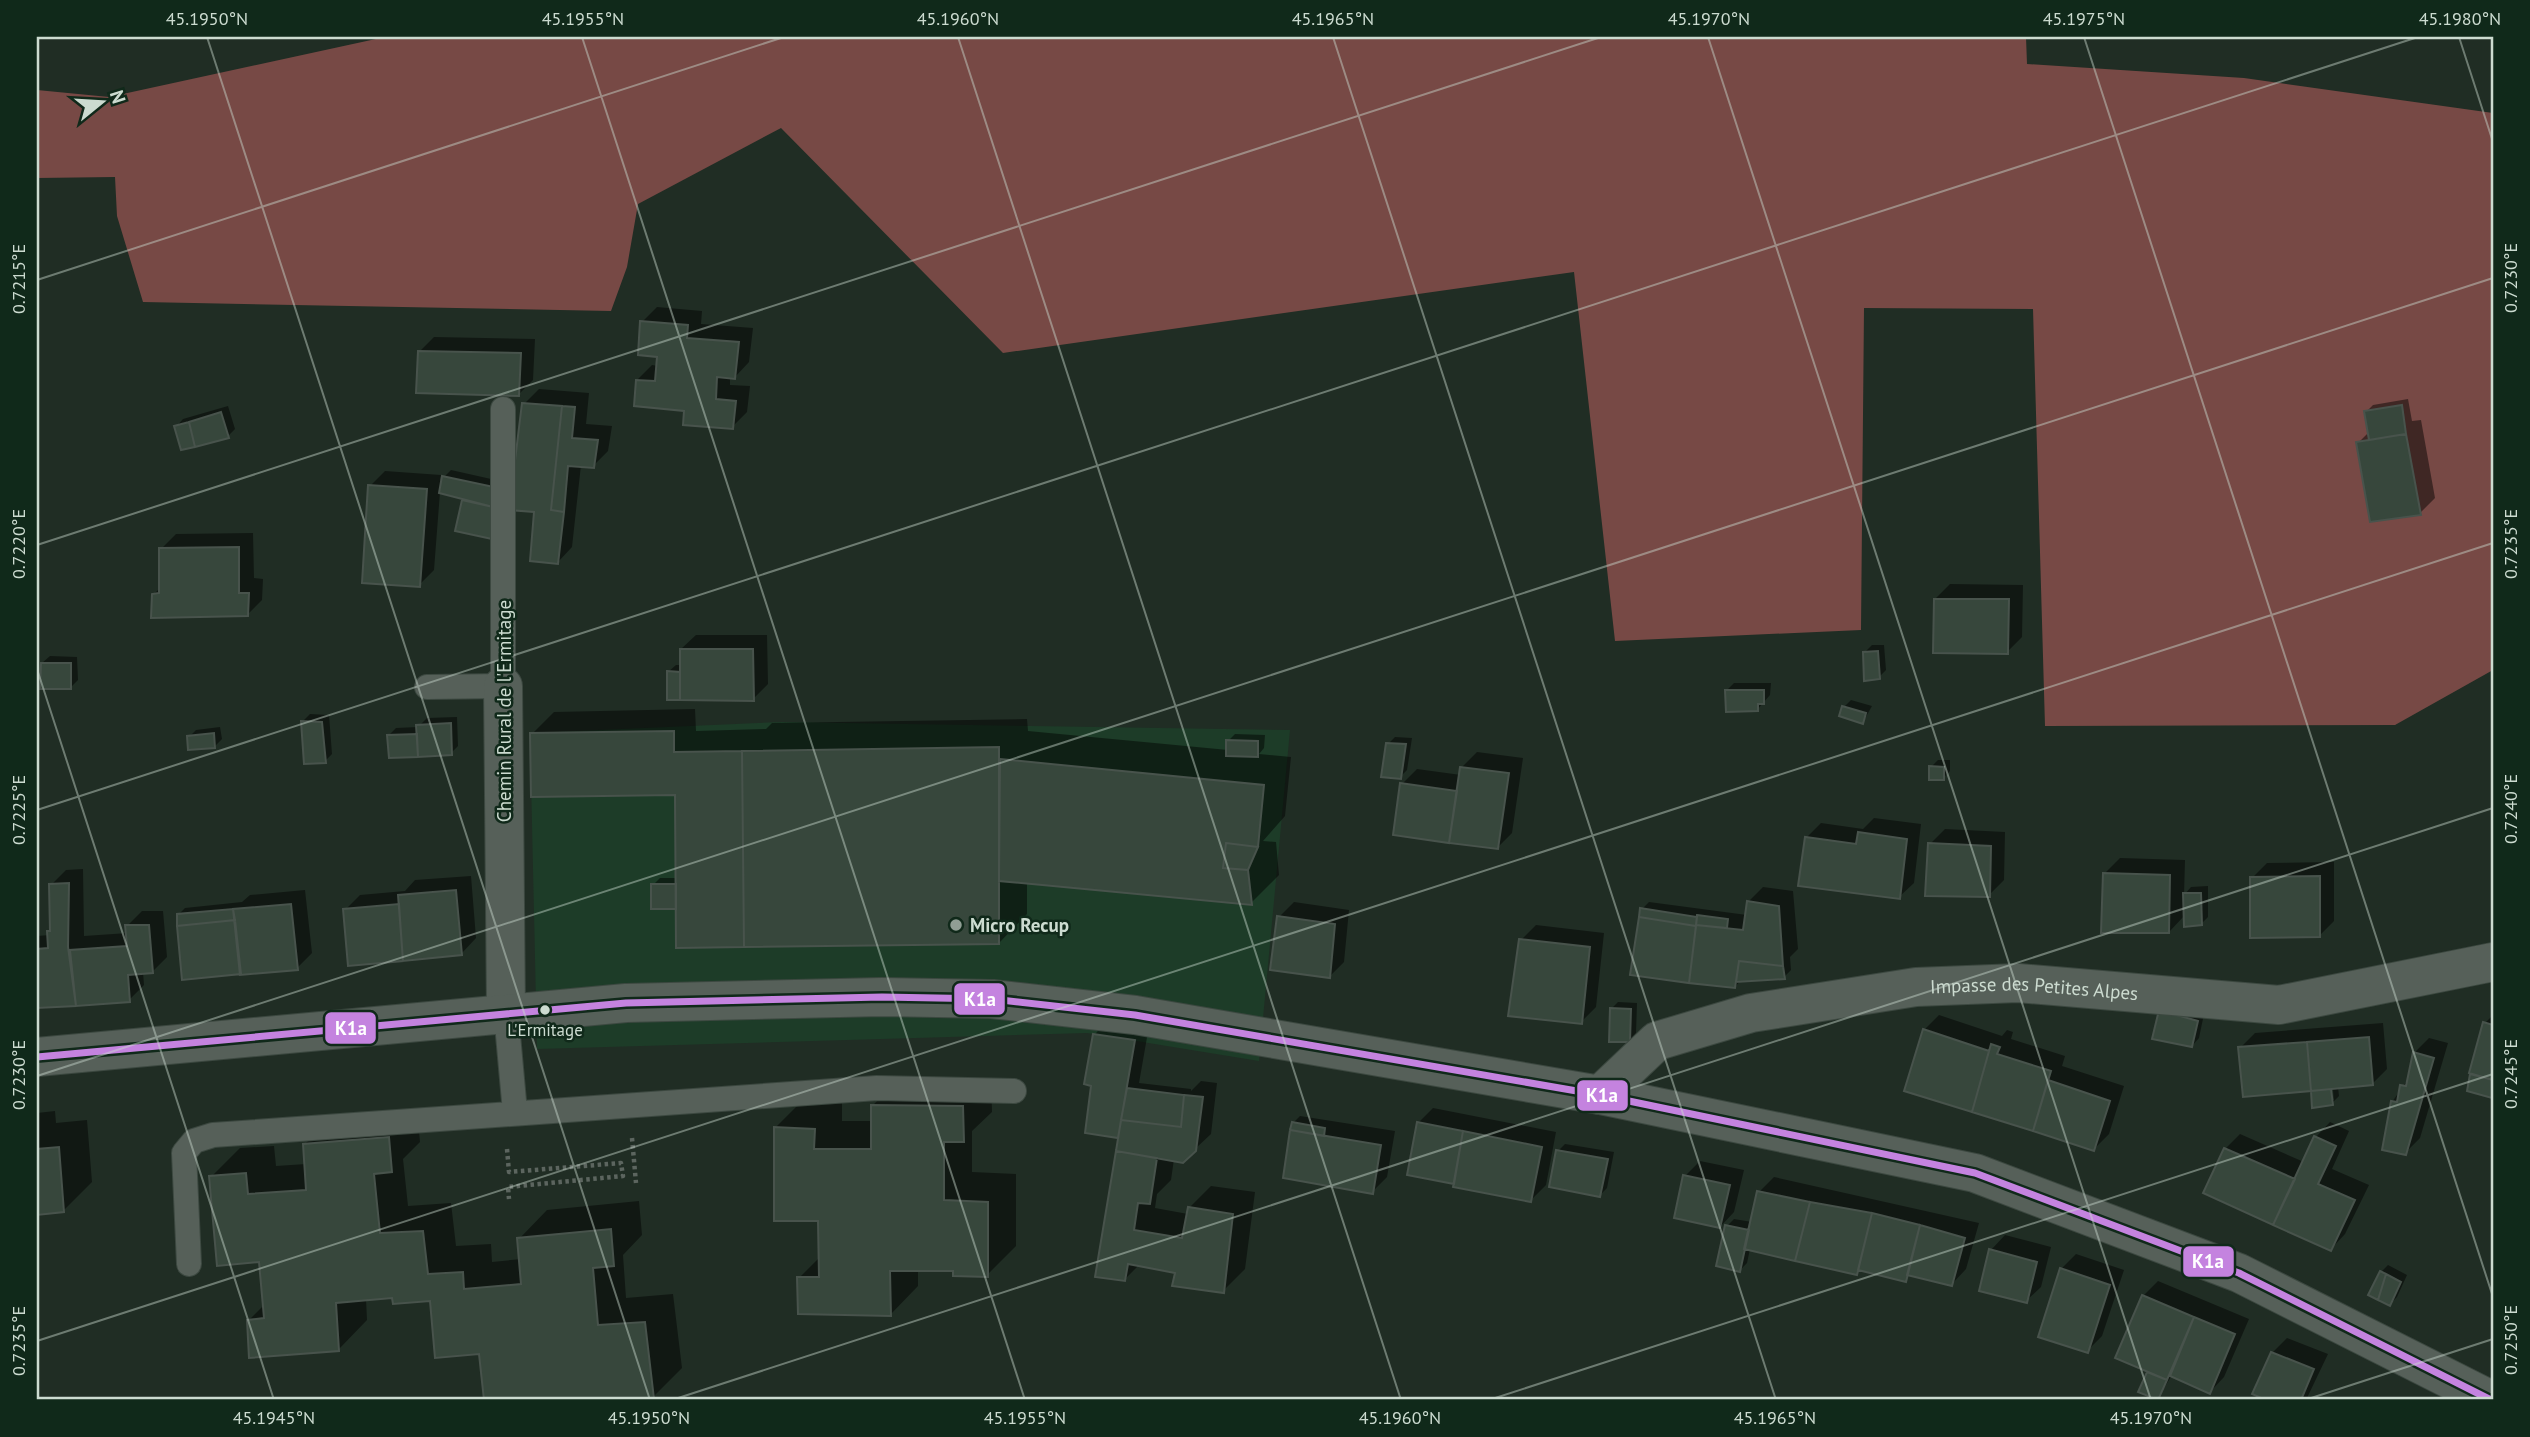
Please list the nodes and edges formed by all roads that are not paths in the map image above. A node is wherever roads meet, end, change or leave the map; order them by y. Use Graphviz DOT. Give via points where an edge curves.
graph roads {
  1 [pos="503,409"];
  2 [pos="503,686"];
  3 [pos="427,687"];
  4 [pos="2493,962"];
  5 [pos="506,1013"];
  6 [pos="37,1056"];
  7 [pos="1014,1091"];
  8 [pos="1600,1095"];
  9 [pos="510,1112"];
  10 [pos="189,1264"];
  11 [pos="2491,1400"];
  1 -- 2 [label="lane, Chemin Rural de l'Ermitage"];
  2 -- 3 [label="lane"];
  2 -- 5 [label="street, Chemin Rural de l'Ermitage"];
  4 -- 8 [label="street, Impasse des Petites Alpes" via="2279,1005 2018,983 1891,990 1751,1013 1657,1041"];
  5 -- 6 [label="street"];
  5 -- 8 [label="street" via="626,1003 992,999 1135,1015"];
  5 -- 9 [label="lane"];
  7 -- 9 [label="lane" via="877,1088"];
  8 -- 11 [label="street" via="1975,1173 2239,1273"];
  9 -- 10 [label="lane" via="213,1135 194,1141 184,1153"];
}
